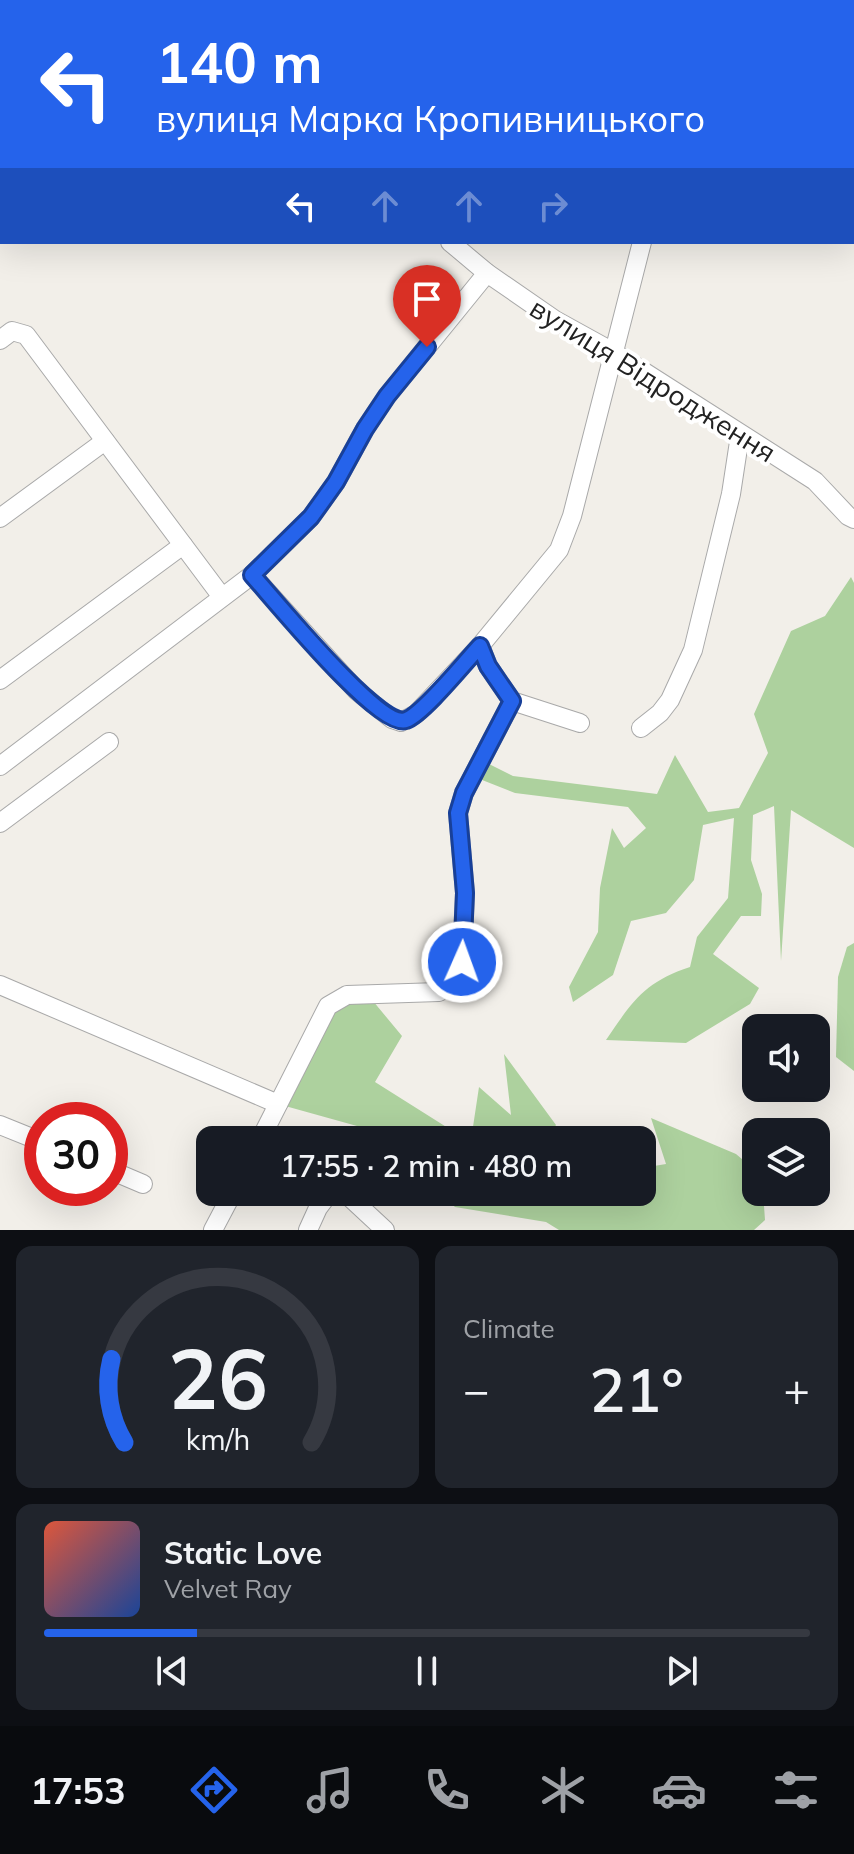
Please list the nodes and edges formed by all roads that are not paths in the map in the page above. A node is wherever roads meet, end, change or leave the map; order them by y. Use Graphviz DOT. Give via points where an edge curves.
graph roads {
  1 [pos="452,244"];
  2 [pos="641,244"];
  3 [pos="487,273"];
  4 [pos="0,340"];
  5 [pos="613,352"];
  6 [pos="740,435"];
  7 [pos="105,441"];
  8 [pos="0,518"];
  9 [pos="854,519"];
  10 [pos="183,545"];
  11 [pos="252,575"];
  12 [pos="225,594"];
  13 [pos="480,646"];
  14 [pos="0,680"];
  15 [pos="512,701"];
  16 [pos="580,723"];
  17 [pos="641,728"];
  18 [pos="109,742"];
  19 [pos="0,766"];
  20 [pos="0,823"];
  21 [pos="0,985"];
  22 [pos="278,1104"];
  23 [pos="0,1125"];
  24 [pos="267,1126"];
  25 [pos="24,1135"];
  26 [pos="128,1178"];
  27 [pos="143,1184"];
  28 [pos="226,1206"];
  29 [pos="320,1206"];
  30 [pos="359,1206"];
  31 [pos="213,1230"];
  32 [pos="308,1230"];
  33 [pos="385,1230"];
  1 -- 3 [label="street, вулиця Відродження"];
  2 -- 5 [label="street"];
  3 -- 5 [label="street, вулиця Відродження"];
  3 -- 11 [label="street" via="387,396 311,517"];
  4 -- 7 [label="street" via="12,331 26,335"];
  5 -- 6 [label="street, вулиця Відродження"];
  5 -- 13 [label="street" via="559,550"];
  6 -- 9 [label="street, вулиця Відродження" via="815,481"];
  6 -- 17 [label="street" via="693,650 670,700"];
  7 -- 8 [label="street"];
  7 -- 10 [label="street"];
  10 -- 12 [label="street"];
  10 -- 14 [label="street"];
  11 -- 12 [label="street"];
  11 -- 13 [label="street" via="357,691 401,722 416,714"];
  12 -- 19 [label="street"];
  13 -- 15 [label="street"];
  15 -- 16 [label="street"];
  15 -- 22 [label="street" via="458,813 465,893 462,962 439,992 347,995 328,1006"];
  18 -- 20 [label="street"];
  21 -- 22 [label="street"];
  22 -- 24 [label="street"];
  23 -- 25 [label="street"];
  26 -- 27 [label="street"];
  28 -- 31 [label="street"];
  29 -- 32 [label="street"];
  30 -- 33 [label="street"];
}
